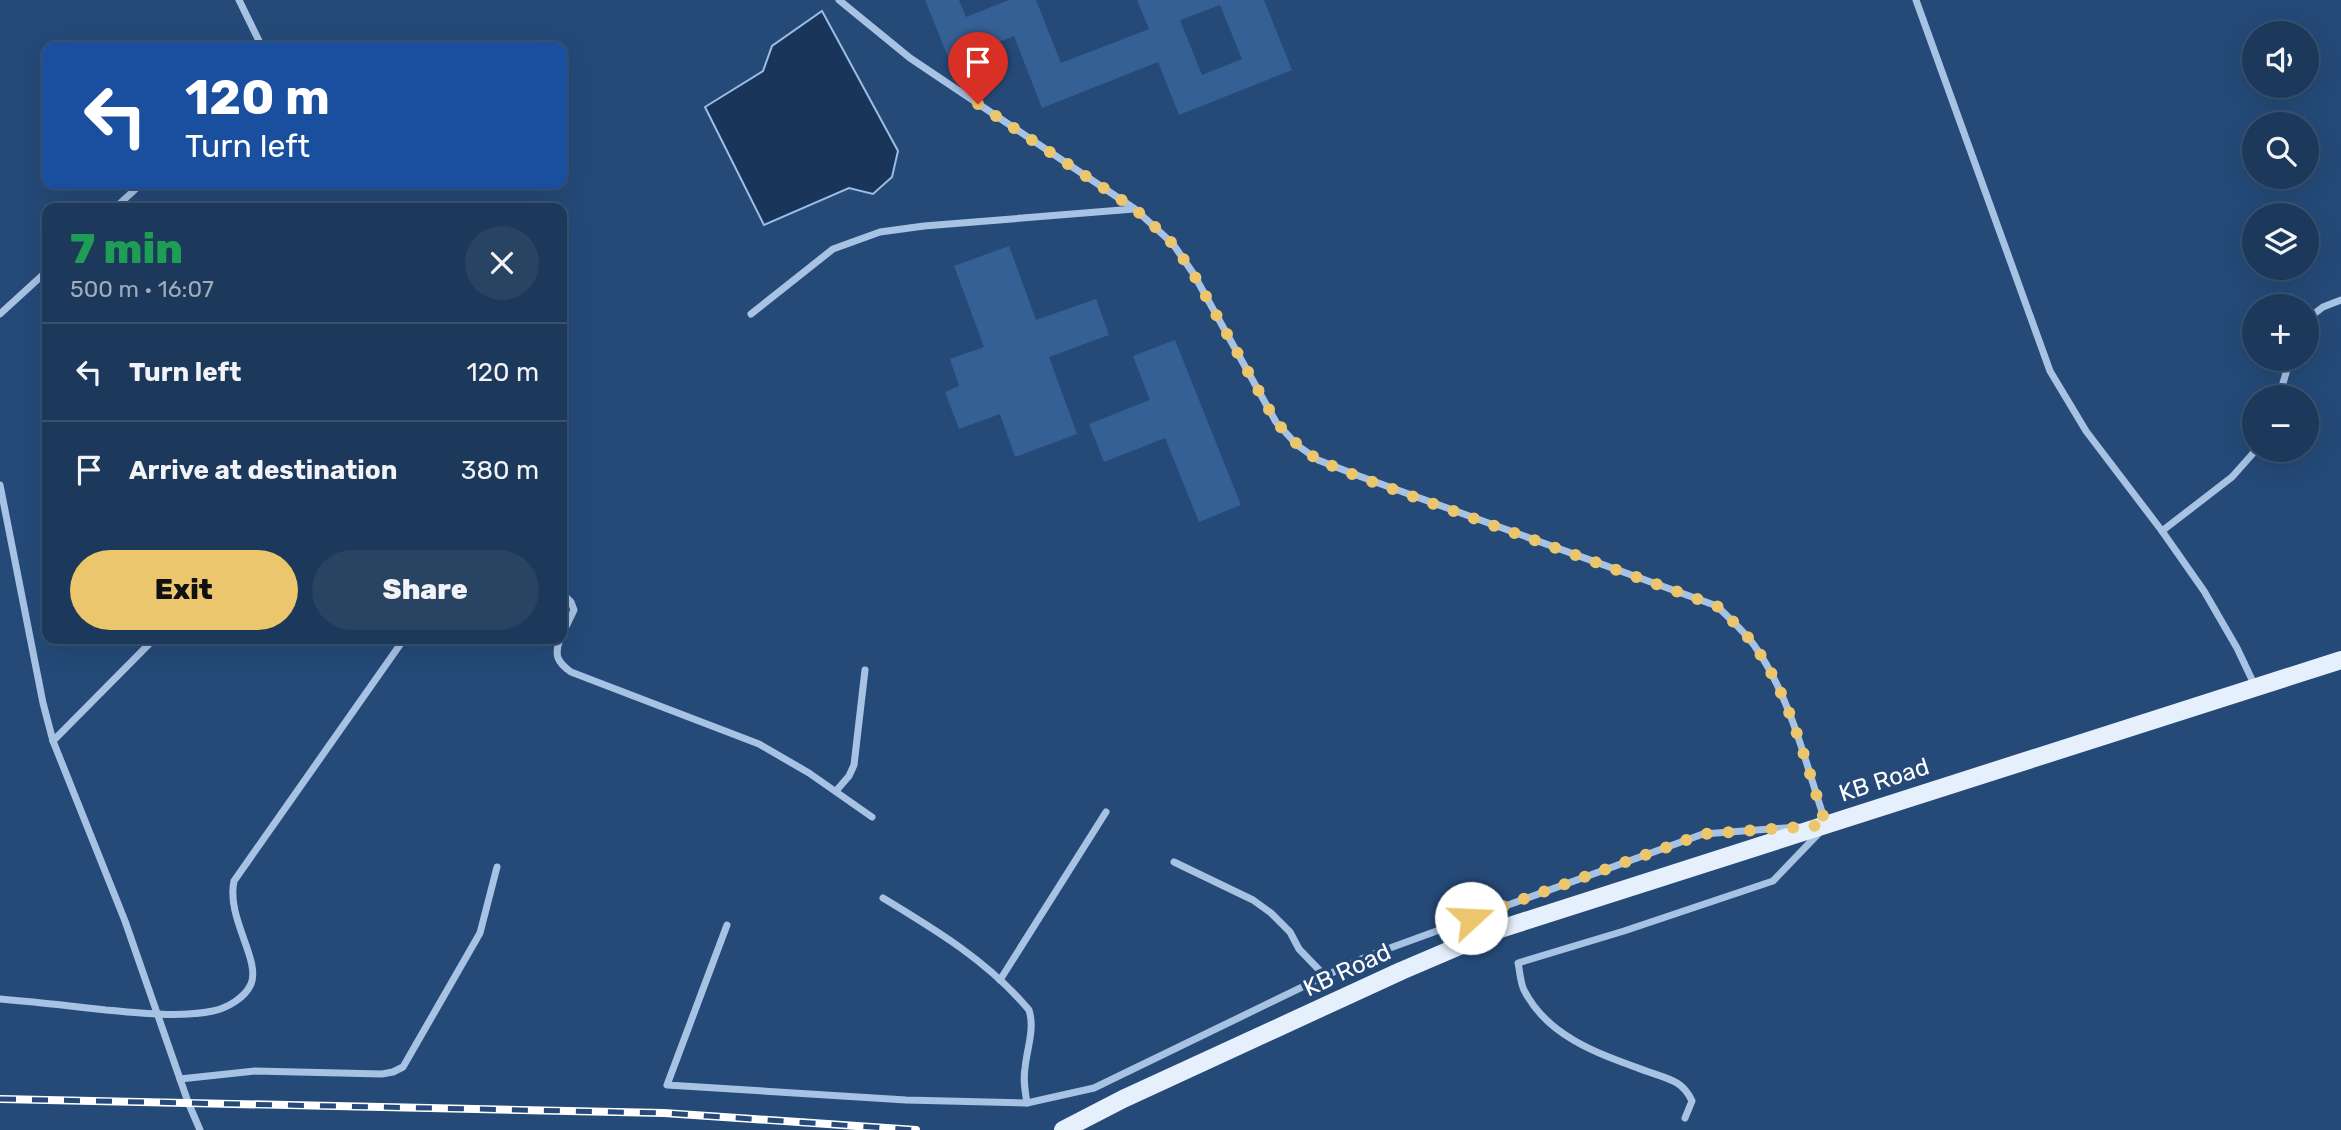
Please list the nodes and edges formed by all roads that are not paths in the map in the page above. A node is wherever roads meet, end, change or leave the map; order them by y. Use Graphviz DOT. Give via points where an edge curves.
graph roads {
  1 [pos="239,0"];
  2 [pos="839,0"];
  3 [pos="1916,0"];
  4 [pos="260,42"];
  5 [pos="136,189"];
  6 [pos="120,203"];
  7 [pos="1135,209"];
  8 [pos="42,276"];
  9 [pos="2341,300"];
  10 [pos="2319,310"];
  11 [pos="0,314"];
  12 [pos="751,314"];
  13 [pos="2245,462"];
  14 [pos="0,485"];
  15 [pos="2,515"];
  16 [pos="2162,531"];
  17 [pos="567,598"];
  18 [pos="567,625"];
  19 [pos="149,644"];
  20 [pos="400,644"];
  21 [pos="558,644"];
  22 [pos="2341,660"];
  23 [pos="865,670"];
  24 [pos="2255,686"];
  25 [pos="53,741"];
  26 [pos="836,792"];
  27 [pos="1106,812"];
  28 [pos="872,817"];
  29 [pos="1826,825"];
  30 [pos="1174,862"];
  31 [pos="497,867"];
  32 [pos="883,898"];
  33 [pos="727,925"];
  34 [pos="1325,976"];
  35 [pos="1000,980"];
  36 [pos="0,999"];
  37 [pos="157,1015"];
  38 [pos="180,1079"];
  39 [pos="1027,1102"];
  40 [pos="1685,1118"];
  41 [pos="200,1130"];
  42 [pos="1063,1130"];
  1 -- 4 [label="street"];
  2 -- 7 [label="street" via="910,58"];
  3 -- 16 [label="street" via="2050,371 2086,431"];
  5 -- 6 [label="street"];
  7 -- 12 [label="street" via="880,232 833,249"];
  7 -- 29 [label="street" via="1173,244 1193,273 1276,422 1318,460 1717,606 1754,645 1772,674"];
  8 -- 11 [label="street"];
  9 -- 10 [label="street"];
  13 -- 16 [label="street"];
  14 -- 15 [label="street"];
  15 -- 25 [label="street"];
  16 -- 24 [label="street" via="2217,612"];
  17 -- 18 [label="street" via="574,610"];
  19 -- 25 [label="street"];
  20 -- 37 [label="street" via="234,881 233,910 254,970 251,985 230,1005 212,1011"];
  21 -- 26 [label="street" via="557,659 571,672 759,744"];
  22 -- 24 [label="main road, KB Road"];
  23 -- 26 [label="street" via="853,765"];
  24 -- 29 [label="main road, KB Road"];
  25 -- 37 [label="street"];
  26 -- 28 [label="street"];
  27 -- 35 [label="street"];
  29 -- 34 [label="street" via="1703,834 1368,956"];
  29 -- 40 [label="street" via="1773,881 1518,963 1529,998 1568,1037 1686,1088 1692,1101"];
  29 -- 42 [label="main road, KB Road" via="1497,930"];
  30 -- 34 [label="street" via="1271,913"];
  31 -- 38 [label="street" via="480,933 403,1068 382,1074 255,1071"];
  32 -- 35 [label="street" via="956,943"];
  33 -- 39 [label="street" via="667,1085 905,1100"];
  34 -- 39 [label="street" via="1094,1088"];
  35 -- 39 [label="street" via="1032,1019 1024,1071"];
  36 -- 37 [label="street"];
  37 -- 38 [label="street"];
  38 -- 41 [label="street"];
}
